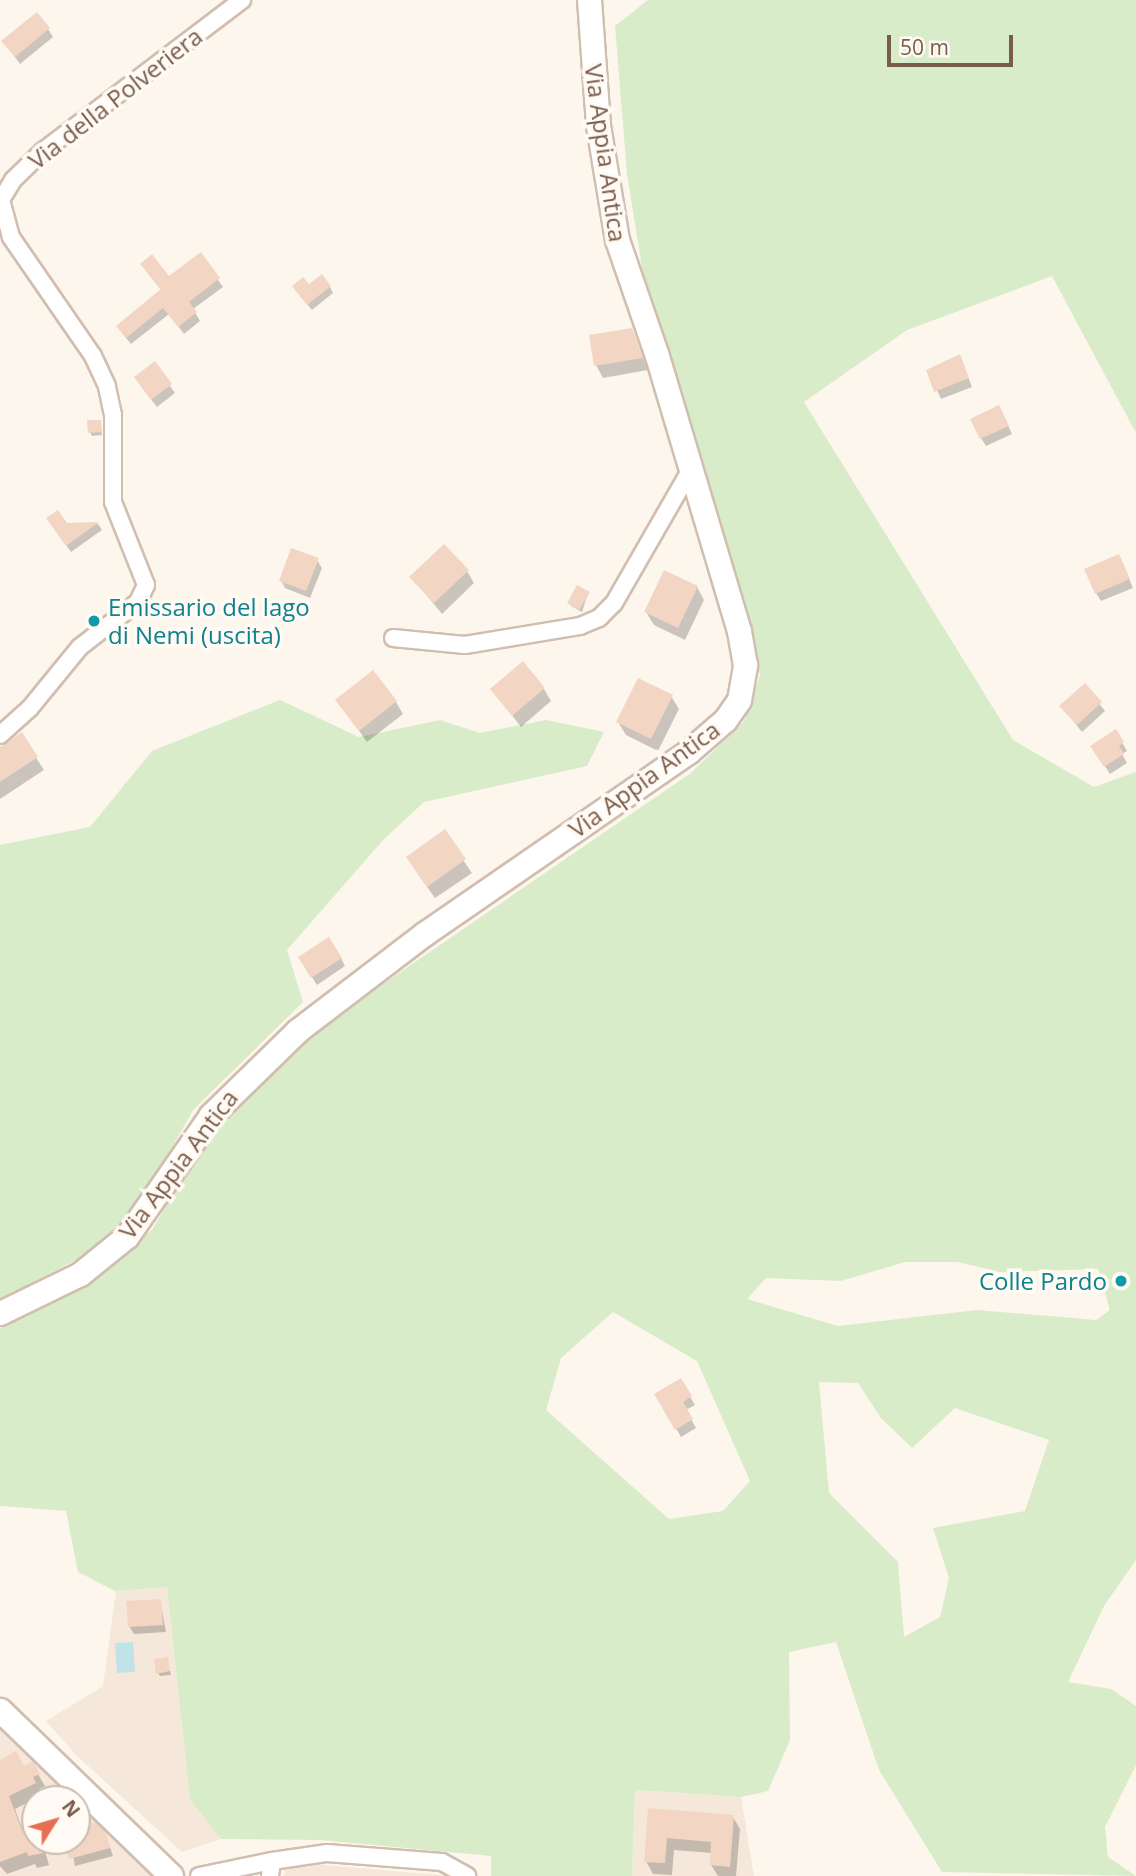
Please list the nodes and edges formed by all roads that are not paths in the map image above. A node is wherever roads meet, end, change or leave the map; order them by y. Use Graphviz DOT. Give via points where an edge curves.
graph roads {
  1 [pos="242,0"];
  2 [pos="589,0"];
  3 [pos="691,469"];
  4 [pos="393,638"];
  5 [pos="0,735"];
  6 [pos="0,1313"];
  7 [pos="0,1710"];
  8 [pos="271,1868"];
  9 [pos="171,1876"];
  10 [pos="199,1876"];
  11 [pos="467,1876"];
  1 -- 5 [label="street, Via della Polveriera" via="43,150 13,180 1,200 11,237 93,356 107,386 113,415 113,502 146,585 138,602 80,647 30,709"];
  2 -- 3 [label="street, Via Appia Antica" via="598,125 617,240"];
  3 -- 4 [label="street" via="614,603 599,618 580,626 465,645"];
  3 -- 6 [label="street, Via Appia Antica" via="744,655 742,692 731,715 688,751 424,934 298,1031 211,1115 158,1198 127,1236 80,1274"];
  7 -- 9 [label="street"];
  8 -- 10 [label="street"];
  8 -- 11 [label="street" via="333,1853 442,1862"];
}
